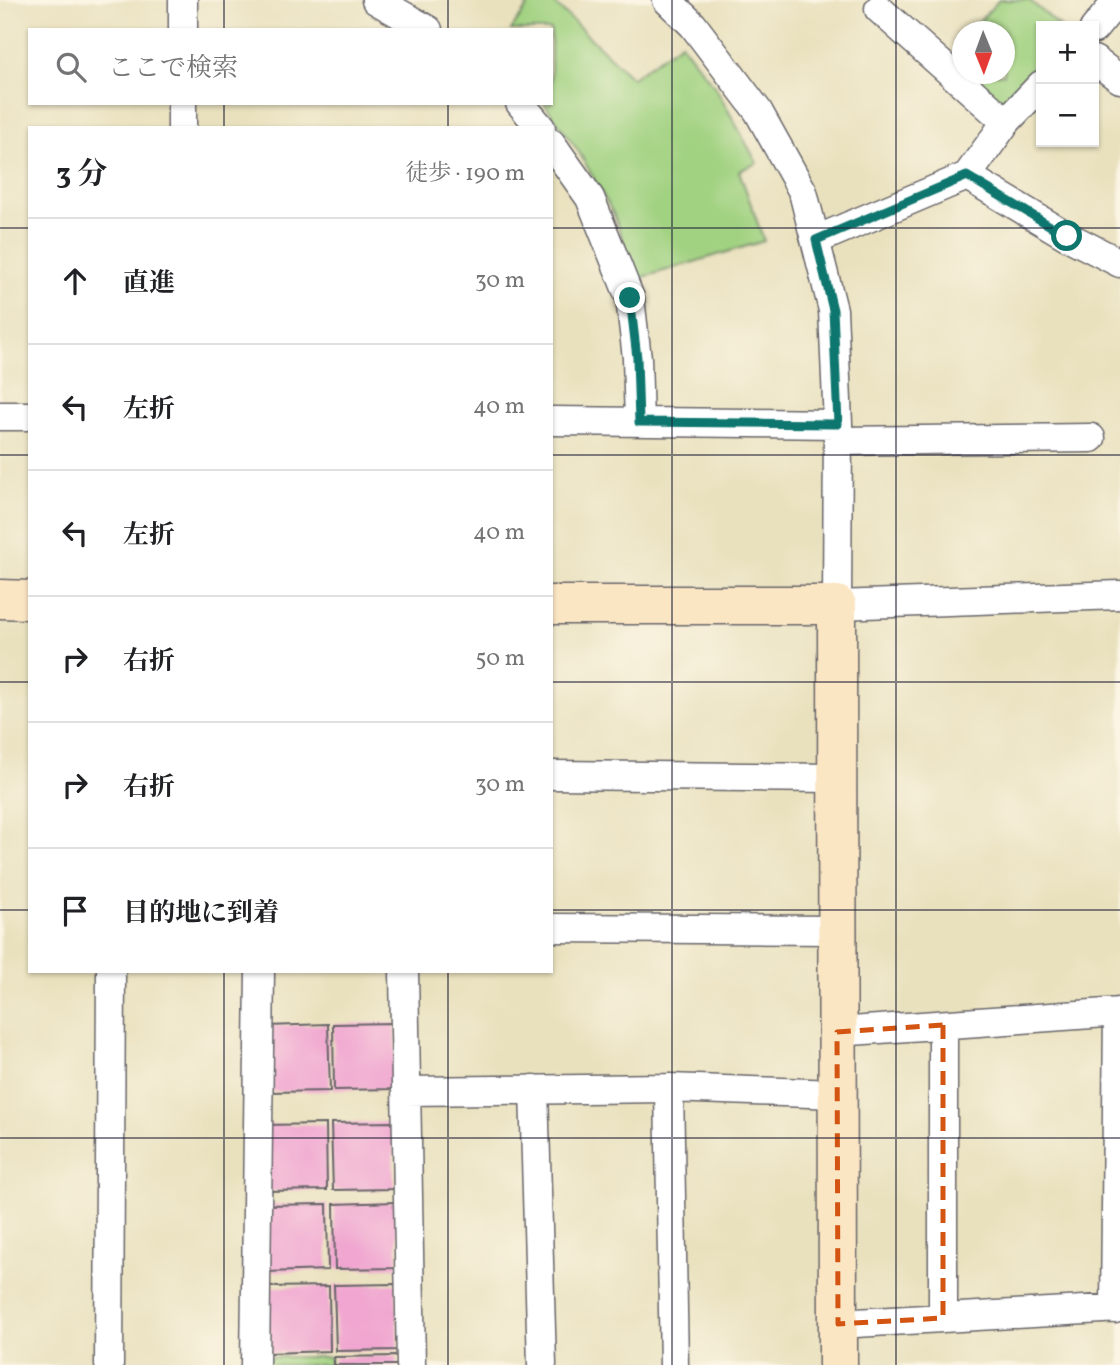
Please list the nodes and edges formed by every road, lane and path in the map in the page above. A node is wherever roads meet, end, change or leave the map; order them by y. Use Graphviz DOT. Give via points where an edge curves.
graph roads {
  1 [pos="183,0"];
  2 [pos="376,0"];
  3 [pos="667,0"];
  4 [pos="879,9"];
  5 [pos="183,28"];
  6 [pos="425,28"];
  7 [pos="1099,64"];
  8 [pos="1120,79"];
  9 [pos="1036,90"];
  10 [pos="182,105"];
  11 [pos="522,105"];
  12 [pos="1006,122"];
  13 [pos="182,126"];
  14 [pos="539,126"];
  15 [pos="553,146"];
  16 [pos="967,176"];
  17 [pos="816,240"];
  18 [pos="1120,263"];
  19 [pos="0,416"];
  20 [pos="28,416"];
  21 [pos="553,421"];
  22 [pos="639,422"];
  23 [pos="838,432"];
  24 [pos="1091,438"];
  25 [pos="1120,595"];
  26 [pos="0,599"];
  27 [pos="28,600"];
  28 [pos="837,605"];
  29 [pos="553,606"];
  30 [pos="553,775"];
  31 [pos="837,778"];
  32 [pos="553,928"];
  33 [pos="837,930"];
  34 [pos="111,973"];
  35 [pos="260,973"];
  36 [pos="404,973"];
  37 [pos="1119,1012"];
  38 [pos="943,1025"];
  39 [pos="837,1032"];
  40 [pos="669,1088"];
  41 [pos="534,1089"];
  42 [pos="406,1091"];
  43 [pos="837,1094"];
  44 [pos="1118,1309"];
  45 [pos="943,1318"];
  46 [pos="838,1324"];
  47 [pos="109,1365"];
  48 [pos="255,1365"];
  49 [pos="411,1365"];
  50 [pos="542,1365"];
  51 [pos="674,1365"];
  52 [pos="838,1365"];
  1 -- 5 [label="street"];
  2 -- 6 [label="street"];
  3 -- 17 [label="street" via="694,25 758,110 803,192"];
  4 -- 12 [label="street"];
  7 -- 8 [label="street"];
  9 -- 12 [label="street"];
  10 -- 13 [label="street"];
  11 -- 14 [label="street"];
  12 -- 16 [label="street"];
  15 -- 22 [label="street" via="590,198 630,298"];
  16 -- 17 [label="street"];
  16 -- 18 [label="street"];
  17 -- 23 [label="street" via="833,310"];
  19 -- 20 [label="street"];
  21 -- 22 [label="street"];
  22 -- 23 [label="street"];
  23 -- 24 [label="street"];
  23 -- 28 [label="street"];
  25 -- 28 [label="street"];
  26 -- 27 [label="street"];
  28 -- 29 [label="street"];
  28 -- 31 [label="street"];
  30 -- 31 [label="street"];
  31 -- 33 [label="street"];
  32 -- 33 [label="street"];
  33 -- 39 [label="street"];
  34 -- 47 [label="street"];
  35 -- 48 [label="street"];
  36 -- 42 [label="street"];
  37 -- 38 [label="street"];
  37 -- 44 [label="street"];
  38 -- 39 [label="street"];
  38 -- 45 [label="street"];
  39 -- 43 [label="street"];
  40 -- 41 [label="street"];
  40 -- 43 [label="street"];
  40 -- 51 [label="street"];
  41 -- 42 [label="street"];
  41 -- 50 [label="street"];
  42 -- 49 [label="street"];
  43 -- 46 [label="street"];
  44 -- 45 [label="street"];
  45 -- 46 [label="street"];
  46 -- 52 [label="street"];
}
